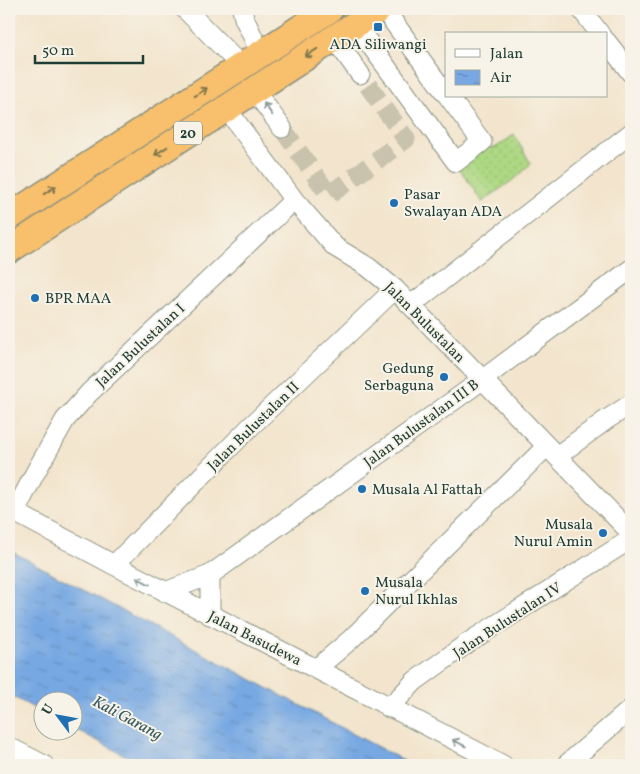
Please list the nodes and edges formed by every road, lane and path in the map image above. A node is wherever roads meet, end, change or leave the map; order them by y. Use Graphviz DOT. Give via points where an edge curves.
graph roads {
  1 [pos="185,9"];
  2 [pos="242,9"];
  3 [pos="379,9"];
  4 [pos="384,9"];
  5 [pos="581,9"];
  6 [pos="322,11"];
  7 [pos="345,31"];
  8 [pos="400,32"];
  9 [pos="598,32"];
  10 [pos="608,44"];
  11 [pos="375,52"];
  12 [pos="251,60"];
  13 [pos="631,73"];
  14 [pos="360,74"];
  15 [pos="254,90"];
  16 [pos="445,92"];
  17 [pos="449,98"];
  18 [pos="226,108"];
  19 [pos="282,128"];
  20 [pos="631,133"];
  21 [pos="294,200"];
  22 [pos="9,217"];
  23 [pos="9,250"];
  24 [pos="631,269"];
  25 [pos="395,289"];
  26 [pos="411,305"];
  27 [pos="482,379"];
  28 [pos="631,404"];
  29 [pos="552,451"];
  30 [pos="12,510"];
  31 [pos="631,533"];
  32 [pos="631,539"];
  33 [pos="114,565"];
  34 [pos="210,575"];
  35 [pos="165,592"];
  36 [pos="210,615"];
  37 [pos="316,669"];
  38 [pos="389,708"];
  39 [pos="631,709"];
  40 [pos="9,747"];
  41 [pos="44,765"];
  42 [pos="502,765"];
  43 [pos="566,765"];
  1 -- 12 [label="street"];
  2 -- 12 [label="street"];
  3 -- 7 [label="highway, 20"];
  4 -- 8 [label="street"];
  5 -- 9 [label="street"];
  6 -- 12 [label="highway, 20"];
  7 -- 11 [label="street"];
  7 -- 14 [label="street"];
  7 -- 15 [label="highway, 20, one-way"];
  8 -- 11 [label="street"];
  8 -- 16 [label="street"];
  10 -- 13 [label="street"];
  11 -- 17 [label="street" via="456,162 482,142"];
  22 -- 12 [label="highway, 20, one-way"];
  15 -- 18 [label="highway, 20"];
  19 -- 15 [label="street, one-way"];
  18 -- 21 [label="street, Jalan Bulustalan"];
  18 -- 23 [label="highway, 20, one-way"];
  20 -- 26 [label="street"];
  21 -- 25 [label="street, Jalan Bulustalan" via="335,247 368,267"];
  21 -- 30 [label="street, Jalan Bulustalan I" via="89,393 65,420"];
  24 -- 27 [label="street, Jalan Bulustalan III B"];
  25 -- 26 [label="street, Jalan Bulustalan"];
  25 -- 33 [label="street, Jalan Bulustalan II" via="249,428"];
  26 -- 27 [label="street, Jalan Bulustalan"];
  27 -- 29 [label="street, Jalan Bulustalan"];
  27 -- 34 [label="street, Jalan Bulustalan III B"];
  28 -- 29 [label="street"];
  29 -- 31 [label="street, Jalan Bulustalan"];
  29 -- 37 [label="street"];
  30 -- 33 [label="street, Jalan Basudewa"];
  32 -- 38 [label="street, Jalan Bulustalan IV" via="469,642 415,681"];
  35 -- 33 [label="street, Jalan Basudewa, one-way"];
  34 -- 35 [label="street, Jalan Bulustalan III B"];
  34 -- 36 [label="street"];
  35 -- 36 [label="street, Jalan Basudewa"];
  36 -- 37 [label="street, Jalan Basudewa"];
  37 -- 38 [label="street, Jalan Basudewa"];
  42 -- 38 [label="street, Jalan Basudewa, one-way"];
  39 -- 43 [label="street"];
  40 -- 41 [label="street"];
}
